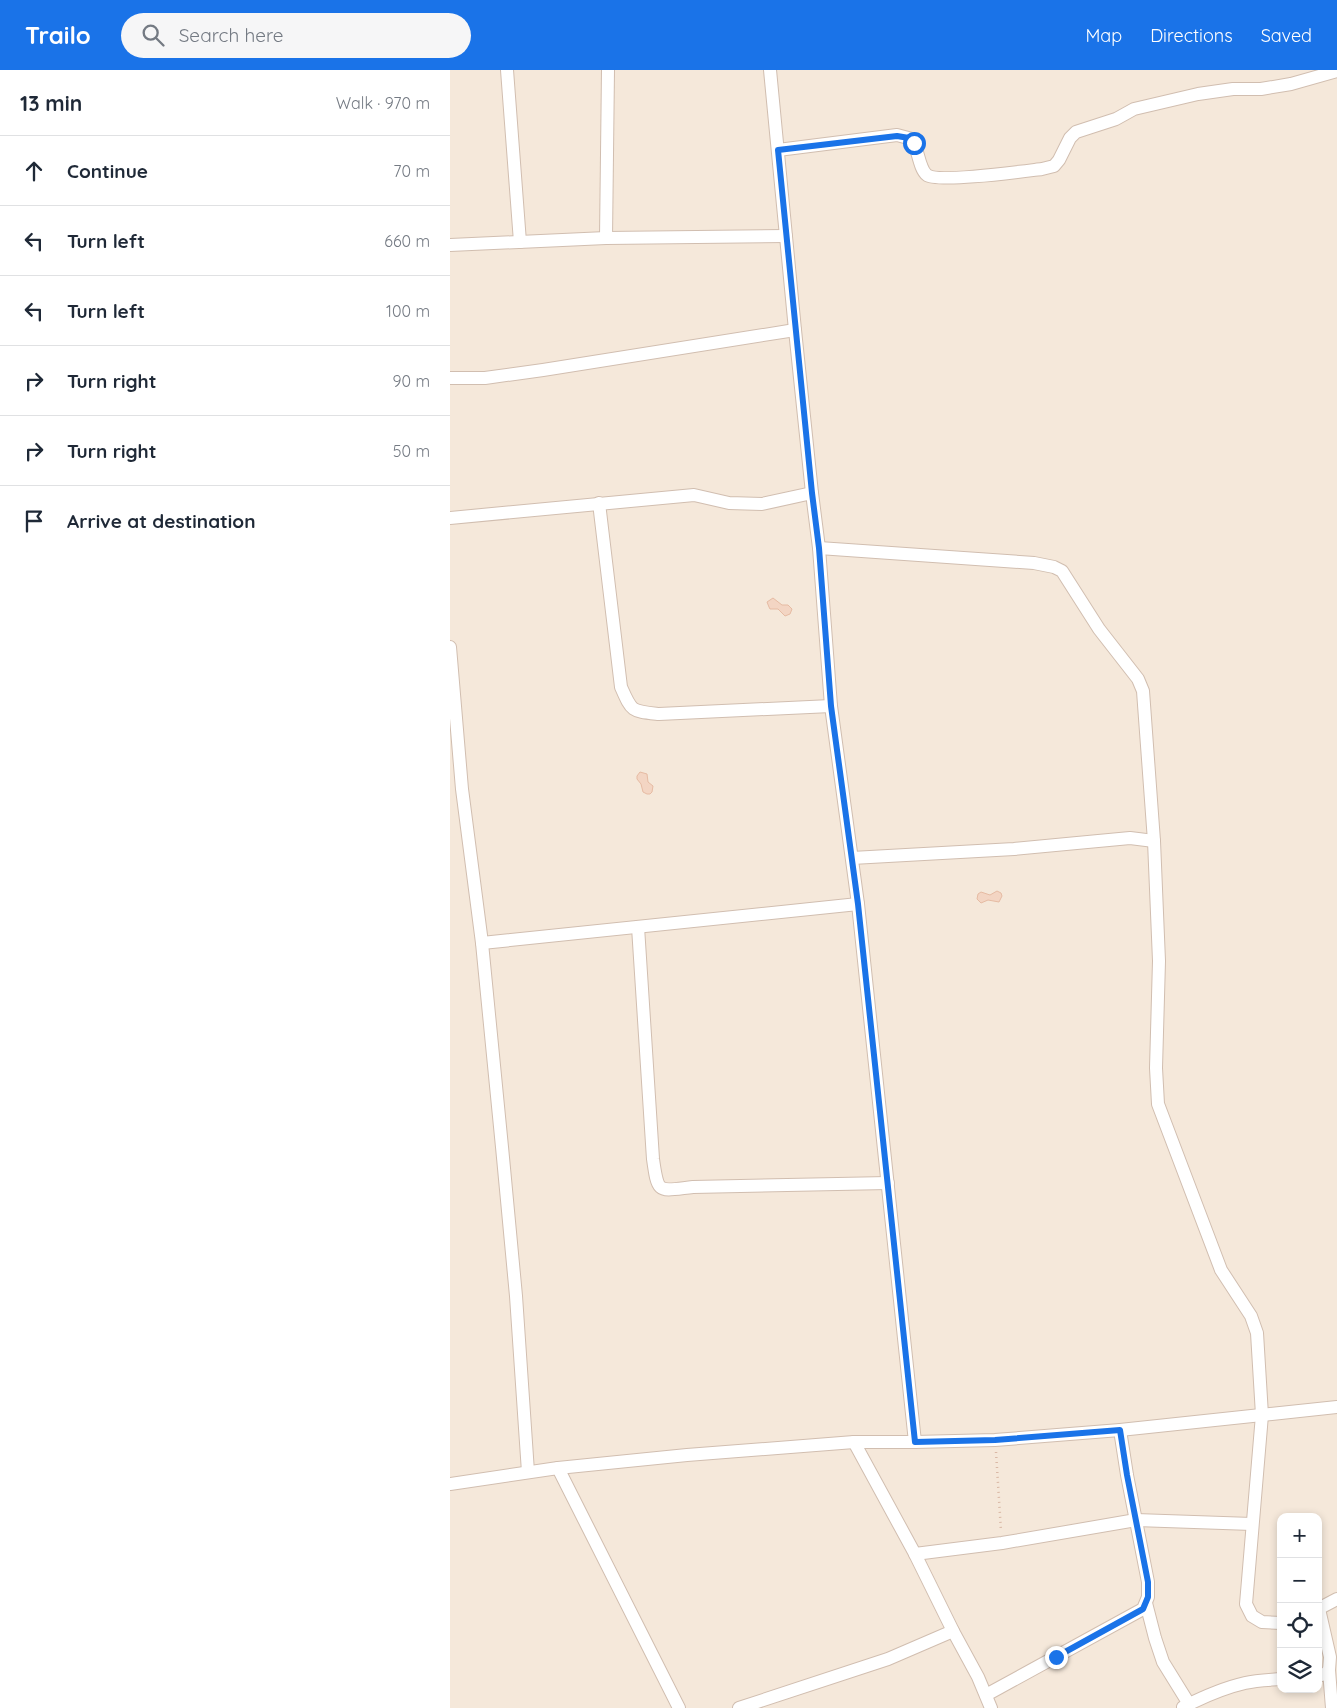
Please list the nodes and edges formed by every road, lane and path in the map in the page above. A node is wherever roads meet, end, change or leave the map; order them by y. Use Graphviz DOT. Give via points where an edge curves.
graph roads {
  1 [pos="507,70"];
  2 [pos="608,70"];
  3 [pos="770,70"];
  4 [pos="1337,71"];
  5 [pos="778,150"];
  6 [pos="786,236"];
  7 [pos="606,238"];
  8 [pos="520,242"];
  9 [pos="450,245"];
  10 [pos="795,330"];
  11 [pos="450,378"];
  12 [pos="812,493"];
  13 [pos="599,503"];
  14 [pos="450,518"];
  15 [pos="819,548"];
  16 [pos="450,647"];
  17 [pos="831,706"];
  18 [pos="1154,841"];
  19 [pos="852,858"];
  20 [pos="858,904"];
  21 [pos="638,926"];
  22 [pos="482,943"];
  23 [pos="888,1183"];
  24 [pos="1337,1407"];
  25 [pos="1262,1415"];
  26 [pos="1120,1430"];
  27 [pos="995,1440"];
  28 [pos="854,1442"];
  29 [pos="915,1442"];
  30 [pos="558,1468"];
  31 [pos="528,1472"];
  32 [pos="450,1484"];
  33 [pos="1136,1520"];
  34 [pos="1252,1524"];
  35 [pos="1002,1543"];
  36 [pos="915,1554"];
  37 [pos="1337,1599"];
  38 [pos="1146,1603"];
  39 [pos="1322,1607"];
  40 [pos="1322,1622"];
  41 [pos="1277,1623"];
  42 [pos="953,1631"];
  43 [pos="1324,1673"];
  44 [pos="1277,1679"];
  45 [pos="986,1695"];
  46 [pos="1185,1706"];
  47 [pos="679,1708"];
  48 [pos="739,1708"];
  49 [pos="991,1708"];
  50 [pos="1332,1708"];
  1 -- 8 [label="street"];
  2 -- 7 [label="street"];
  3 -- 5 [label="street"];
  4 -- 5 [label="street" via="1291,84 1198,94 1134,109 1116,119 1076,132 1054,166 1042,169 933,177 924,170 912,139 897,136"];
  5 -- 6 [label="street"];
  6 -- 7 [label="street"];
  6 -- 10 [label="street"];
  7 -- 8 [label="street"];
  8 -- 9 [label="street"];
  10 -- 11 [label="street" via="543,370 485,378"];
  10 -- 12 [label="street"];
  12 -- 13 [label="street" via="762,504 694,495"];
  12 -- 15 [label="street"];
  13 -- 14 [label="street"];
  13 -- 17 [label="street" via="621,687 630,707 640,712 659,714"];
  15 -- 17 [label="street"];
  15 -- 18 [label="street" via="1034,563 1062,571 1143,690"];
  16 -- 22 [label="street" via="462,789"];
  17 -- 19 [label="street"];
  18 -- 19 [label="street" via="1130,838"];
  18 -- 25 [label="street" via="1159,961 1158,1104 1221,1270 1254,1324"];
  19 -- 20 [label="street"];
  20 -- 21 [label="street"];
  20 -- 23 [label="street"];
  21 -- 22 [label="street"];
  21 -- 23 [label="street" via="657,1184 667,1190"];
  22 -- 31 [label="street" via="515,1286"];
  23 -- 29 [label="street"];
  24 -- 25 [label="street"];
  25 -- 26 [label="street"];
  25 -- 34 [label="street"];
  26 -- 27 [label="street"];
  26 -- 33 [label="street"];
  27 -- 29 [label="street"];
  27 -- 35 [label="path"];
  28 -- 29 [label="street"];
  28 -- 30 [label="street"];
  28 -- 36 [label="street"];
  30 -- 31 [label="street"];
  30 -- 47 [label="street"];
  31 -- 32 [label="street"];
  33 -- 34 [label="street"];
  33 -- 35 [label="street"];
  33 -- 38 [label="street" via="1148,1582"];
  34 -- 41 [label="street" via="1246,1604 1252,1616 1262,1622"];
  35 -- 36 [label="street"];
  36 -- 42 [label="street"];
  37 -- 39 [label="street"];
  38 -- 45 [label="street" via="1143,1609"];
  38 -- 46 [label="street" via="1163,1662"];
  40 -- 43 [label="street" via="1330,1657"];
  42 -- 45 [label="street"];
  42 -- 48 [label="street" via="878,1662"];
  43 -- 50 [label="street"];
  44 -- 46 [label="street" via="1232,1686"];
  45 -- 49 [label="street"];
}
